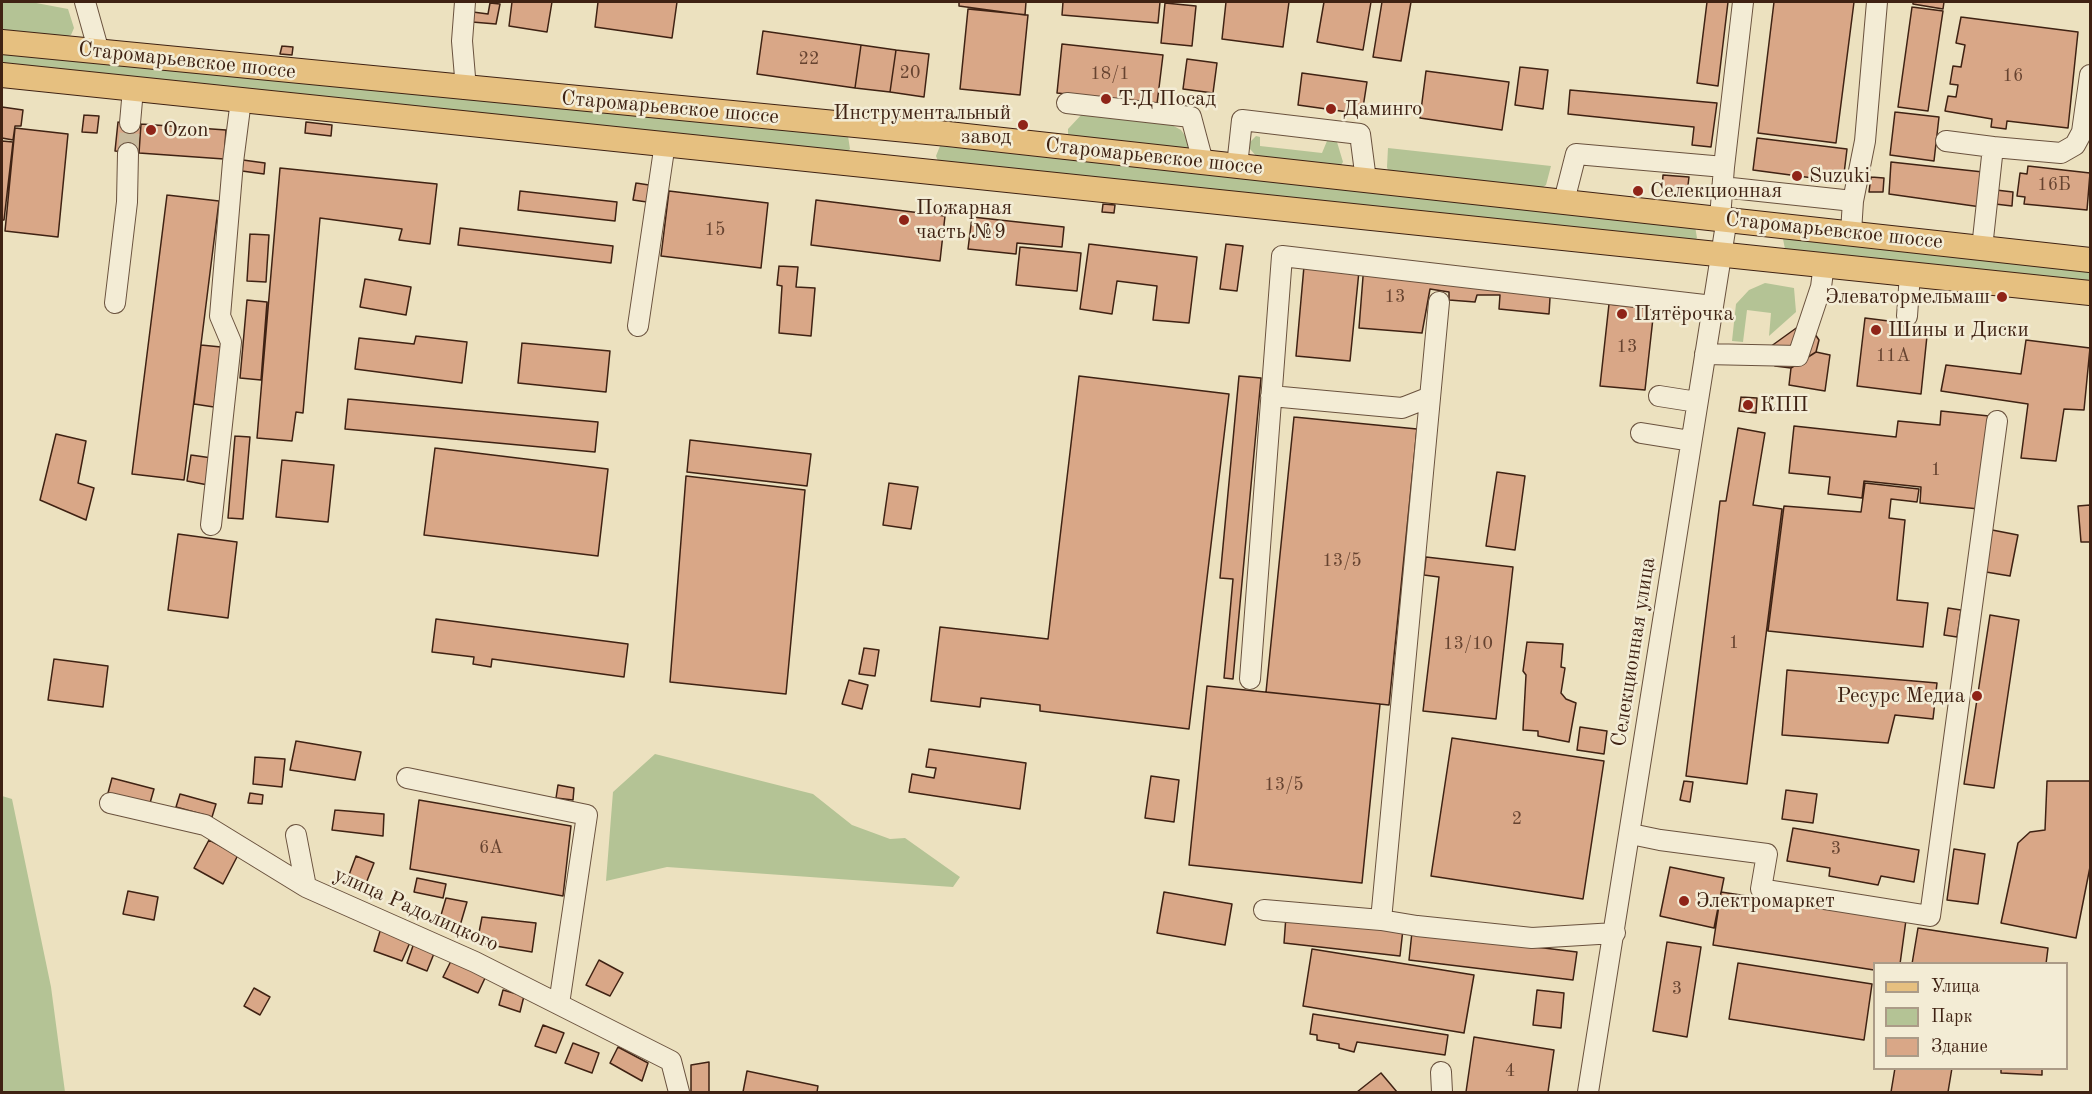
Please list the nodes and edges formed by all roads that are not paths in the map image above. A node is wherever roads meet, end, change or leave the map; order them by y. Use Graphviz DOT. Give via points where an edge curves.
graph roads {
  1 [pos="85,2"];
  2 [pos="465,2"];
  3 [pos="1743,2"];
  4 [pos="1877,2"];
  5 [pos="2,42"];
  6 [pos="99,52"];
  7 [pos="2,75"];
  8 [pos="2091,75"];
  9 [pos="133,89"];
  10 [pos="466,89"];
  11 [pos="241,100"];
  12 [pos="1067,103"];
  13 [pos="130,123"];
  14 [pos="906,130"];
  15 [pos="1946,141"];
  16 [pos="665,143"];
  17 [pos="1993,147"];
  18 [pos="128,153"];
  19 [pos="1203,162"];
  20 [pos="1237,166"];
  21 [pos="903,168"];
  22 [pos="1723,177"];
  23 [pos="1366,180"];
  24 [pos="1564,201"];
  25 [pos="1853,201"];
  26 [pos="1723,218"];
  27 [pos="1851,232"];
  28 [pos="1983,248"];
  29 [pos="1722,256"];
  30 [pos="2091,260"];
  31 [pos="1824,264"];
  32 [pos="1910,274"];
  33 [pos="2091,293"];
  34 [pos="1439,302"];
  35 [pos="115,303"];
  36 [pos="1713,306"];
  37 [pos="1907,316"];
  38 [pos="638,326"];
  39 [pos="1705,354"];
  40 [pos="1271,396"];
  41 [pos="1659,396"];
  42 [pos="1430,397"];
  43 [pos="1697,402"];
  44 [pos="1997,421"];
  45 [pos="1641,434"];
  46 [pos="1691,441"];
  47 [pos="211,525"];
  48 [pos="1250,679"];
  49 [pos="407,778"];
  50 [pos="110,803"];
  51 [pos="1631,834"];
  52 [pos="296,835"];
  53 [pos="306,887"];
  54 [pos="1264,910"];
  55 [pos="1381,920"];
  56 [pos="1615,933"];
  57 [pos="559,1004"];
  58 [pos="1441,1072"];
  59 [pos="679,1092"];
  60 [pos="1442,1092"];
  61 [pos="1588,1092"];
  1 -- 6 [label="street"];
  2 -- 10 [label="street" via="462,41"];
  3 -- 22 [label="street, Селекционная улица"];
  4 -- 25 [label="street" via="1865,141"];
  5 -- 6 [label="main road, Старомарьевское шоссе"];
  6 -- 10 [label="main road, Старомарьевское шоссе"];
  7 -- 9 [label="main road, Старомарьевское шоссе"];
  8 -- 17 [label="street" via="2082,132 2075,145 2061,153"];
  9 -- 11 [label="main road, Старомарьевское шоссе"];
  9 -- 13 [label="street"];
  10 -- 14 [label="main road, Старомарьевское шоссе"];
  11 -- 16 [label="main road, Старомарьевское шоссе"];
  11 -- 47 [label="street" via="220,316 231,342"];
  12 -- 19 [label="street" via="1191,117"];
  14 -- 19 [label="main road, Старомарьевское шоссе"];
  14 -- 21 [label="main road"];
  15 -- 17 [label="street"];
  16 -- 21 [label="main road, Старомарьевское шоссе"];
  16 -- 38 [label="street"];
  17 -- 28 [label="street"];
  18 -- 35 [label="street" via="127,202"];
  19 -- 20 [label="main road, Старомарьевское шоссе"];
  20 -- 23 [label="main road, Старомарьевское шоссе"];
  20 -- 23 [label="street" via="1242,120 1360,134"];
  21 -- 29 [label="main road, Старомарьевское шоссе"];
  22 -- 24 [label="street" via="1576,154"];
  22 -- 25 [label="street"];
  22 -- 26 [label="street, Селекционная улица"];
  23 -- 24 [label="main road, Старомарьевское шоссе"];
  24 -- 26 [label="main road, Старомарьевское шоссе"];
  25 -- 27 [label="street"];
  26 -- 27 [label="main road, Старомарьевское шоссе"];
  26 -- 29 [label="street, Селекционная улица"];
  27 -- 28 [label="main road, Старомарьевское шоссе"];
  28 -- 30 [label="main road, Старомарьевское шоссе"];
  29 -- 31 [label="main road, Старомарьевское шоссе"];
  29 -- 36 [label="street, Селекционная улица"];
  31 -- 32 [label="main road, Старомарьевское шоссе"];
  31 -- 39 [label="street" via="1821,287 1798,356"];
  32 -- 33 [label="main road, Старомарьевское шоссе"];
  32 -- 37 [label="street"];
  34 -- 42 [label="street"];
  36 -- 39 [label="street, Селекционная улица"];
  36 -- 40 [label="street" via="1282,256"];
  39 -- 43 [label="street, Селекционная улица"];
  40 -- 42 [label="street" via="1402,408"];
  40 -- 48 [label="street"];
  41 -- 43 [label="street"];
  42 -- 55 [label="street"];
  43 -- 46 [label="street, Селекционная улица"];
  44 -- 51 [label="street" via="1930,916 1761,889 1767,854"];
  45 -- 46 [label="street"];
  46 -- 51 [label="street, Селекционная улица"];
  49 -- 57 [label="street" via="587,815"];
  50 -- 53 [label="street, улица Радолицкого" via="205,825"];
  51 -- 56 [label="street, Селекционная улица"];
  52 -- 53 [label="street"];
  53 -- 57 [label="street, улица Радолицкого"];
  54 -- 55 [label="street"];
  55 -- 56 [label="street" via="1532,938"];
  56 -- 61 [label="street, Селекционная улица"];
  57 -- 59 [label="street, улица Радолицкого" via="671,1061"];
  58 -- 60 [label="street"];
}
